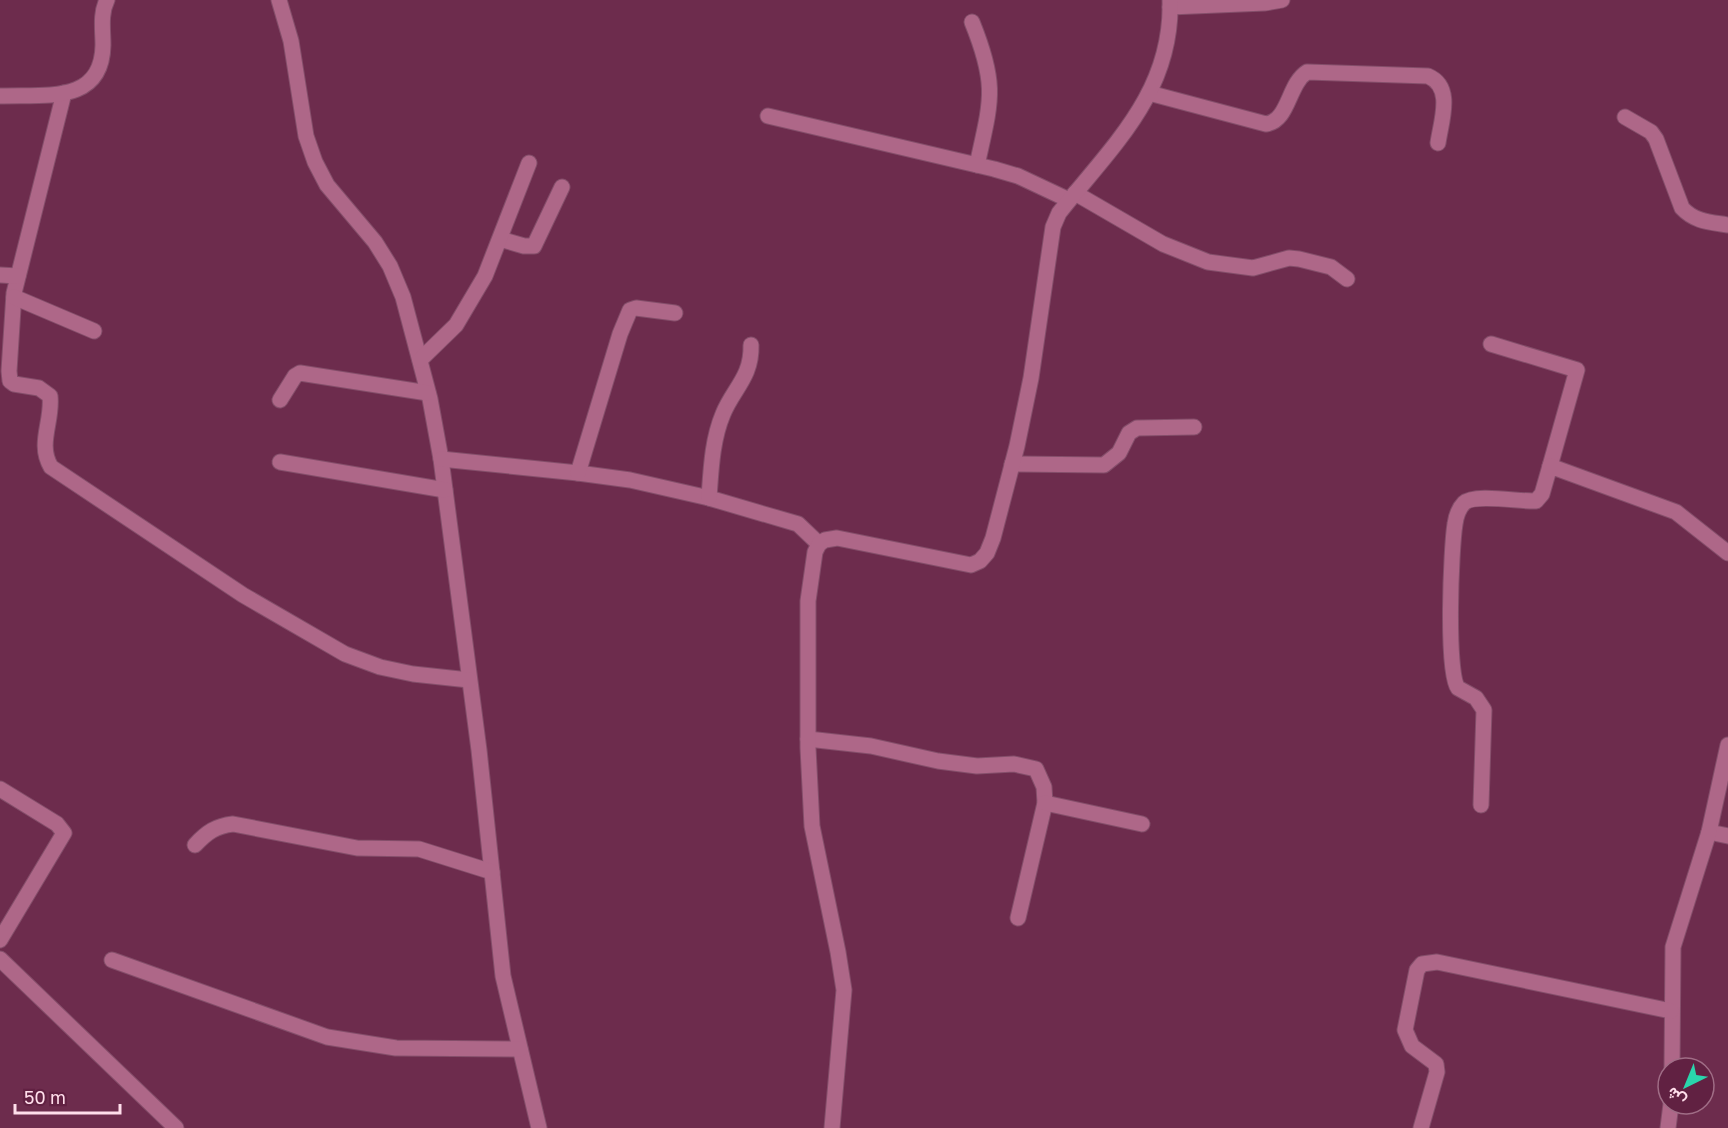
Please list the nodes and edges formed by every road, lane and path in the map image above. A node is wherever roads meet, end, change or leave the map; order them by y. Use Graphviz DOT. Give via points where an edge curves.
graph roads {
  1 [pos="279,0"];
  2 [pos="1282,0"];
  3 [pos="106,1"];
  4 [pos="1170,3"];
  5 [pos="972,22"];
  6 [pos="64,93"];
  7 [pos="1149,93"];
  8 [pos="0,96"];
  9 [pos="768,116"];
  10 [pos="1625,117"];
  11 [pos="1438,143"];
  12 [pos="529,164"];
  13 [pos="977,165"];
  14 [pos="562,187"];
  15 [pos="1072,197"];
  16 [pos="1728,225"];
  17 [pos="500,239"];
  18 [pos="0,275"];
  19 [pos="18,276"];
  20 [pos="1347,279"];
  21 [pos="14,297"];
  22 [pos="675,313"];
  23 [pos="94,331"];
  24 [pos="1491,344"];
  25 [pos="751,345"];
  26 [pos="420,360"];
  27 [pos="428,393"];
  28 [pos="280,400"];
  29 [pos="1194,427"];
  30 [pos="441,459"];
  31 [pos="280,462"];
  32 [pos="1012,464"];
  33 [pos="1550,466"];
  34 [pos="578,473"];
  35 [pos="445,490"];
  36 [pos="709,498"];
  37 [pos="819,544"];
  38 [pos="1728,553"];
  39 [pos="470,680"];
  40 [pos="808,739"];
  41 [pos="1728,745"];
  42 [pos="0,789"];
  43 [pos="1045,803"];
  44 [pos="1481,805"];
  45 [pos="1142,824"];
  46 [pos="1709,832"];
  47 [pos="1728,836"];
  48 [pos="195,845"];
  49 [pos="492,872"];
  50 [pos="1018,918"];
  51 [pos="1,939"];
  52 [pos="0,959"];
  53 [pos="112,960"];
  54 [pos="1671,1011"];
  55 [pos="520,1049"];
  56 [pos="1672,1056"];
  57 [pos="176,1128"];
  58 [pos="539,1128"];
  59 [pos="832,1128"];
  60 [pos="1421,1128"];
  1 -- 26 [label="street" via="291,41 306,136 315,162 327,185 390,266"];
  2 -- 4 [label="street"];
  3 -- 6 [label="street" via="102,64 97,77 77,91"];
  4 -- 7 [label="street" via="1171,25 1161,71"];
  5 -- 13 [label="street" via="984,51 992,90"];
  6 -- 8 [label="street"];
  6 -- 19 [label="street"];
  7 -- 11 [label="street" via="1266,124 1280,117 1293,86 1307,72 1428,76 1444,93"];
  7 -- 15 [label="street"];
  9 -- 13 [label="street"];
  10 -- 16 [label="street" via="1656,139 1682,208 1689,216"];
  12 -- 17 [label="street"];
  13 -- 15 [label="street"];
  14 -- 17 [label="street" via="534,246"];
  15 -- 20 [label="street" via="1163,244 1208,262 1253,268 1288,258 1299,259 1331,267"];
  15 -- 32 [label="street" via="1059,213 1051,238 1031,378"];
  17 -- 26 [label="street" via="485,276 456,325"];
  18 -- 19 [label="street"];
  19 -- 21 [label="street"];
  21 -- 23 [label="street"];
  21 -- 39 [label="street" via="9,377 14,384 39,388 50,396 45,458 51,467 243,595 345,654 413,674"];
  22 -- 34 [label="street" via="630,310"];
  24 -- 33 [label="street" via="1576,370"];
  25 -- 36 [label="street" via="744,378 723,411 718,427"];
  26 -- 27 [label="street"];
  27 -- 28 [label="street" via="300,373"];
  27 -- 30 [label="street"];
  29 -- 32 [label="street" via="1137,428 1119,453 1104,465"];
  30 -- 34 [label="street"];
  30 -- 35 [label="street"];
  31 -- 35 [label="street"];
  32 -- 37 [label="street" via="987,553 971,565 837,538"];
  33 -- 38 [label="street" via="1676,512"];
  33 -- 44 [label="street" via="1536,501 1470,500 1459,510 1455,523 1453,675 1458,688 1476,698 1484,710"];
  34 -- 36 [label="street"];
  35 -- 39 [label="street"];
  36 -- 37 [label="street" via="798,524"];
  37 -- 40 [label="street" via="812,563 808,601"];
  39 -- 49 [label="street"];
  40 -- 43 [label="street" via="872,746 977,766 1027,765 1041,777"];
  40 -- 59 [label="street" via="812,826 844,990"];
  41 -- 46 [label="street"];
  42 -- 51 [label="street" via="57,824 64,833"];
  43 -- 45 [label="street"];
  43 -- 50 [label="street"];
  46 -- 47 [label="street"];
  46 -- 54 [label="street" via="1673,947"];
  48 -- 49 [label="street" via="218,826 233,824 357,848 419,849"];
  49 -- 55 [label="street" via="503,976"];
  52 -- 57 [label="street"];
  53 -- 55 [label="street" via="327,1036 396,1048"];
  54 -- 56 [label="street"];
  54 -- 60 [label="street" via="1437,962 1422,964 1417,970 1406,1030 1412,1046 1436,1064 1437,1072"];
  55 -- 58 [label="street"];
}
